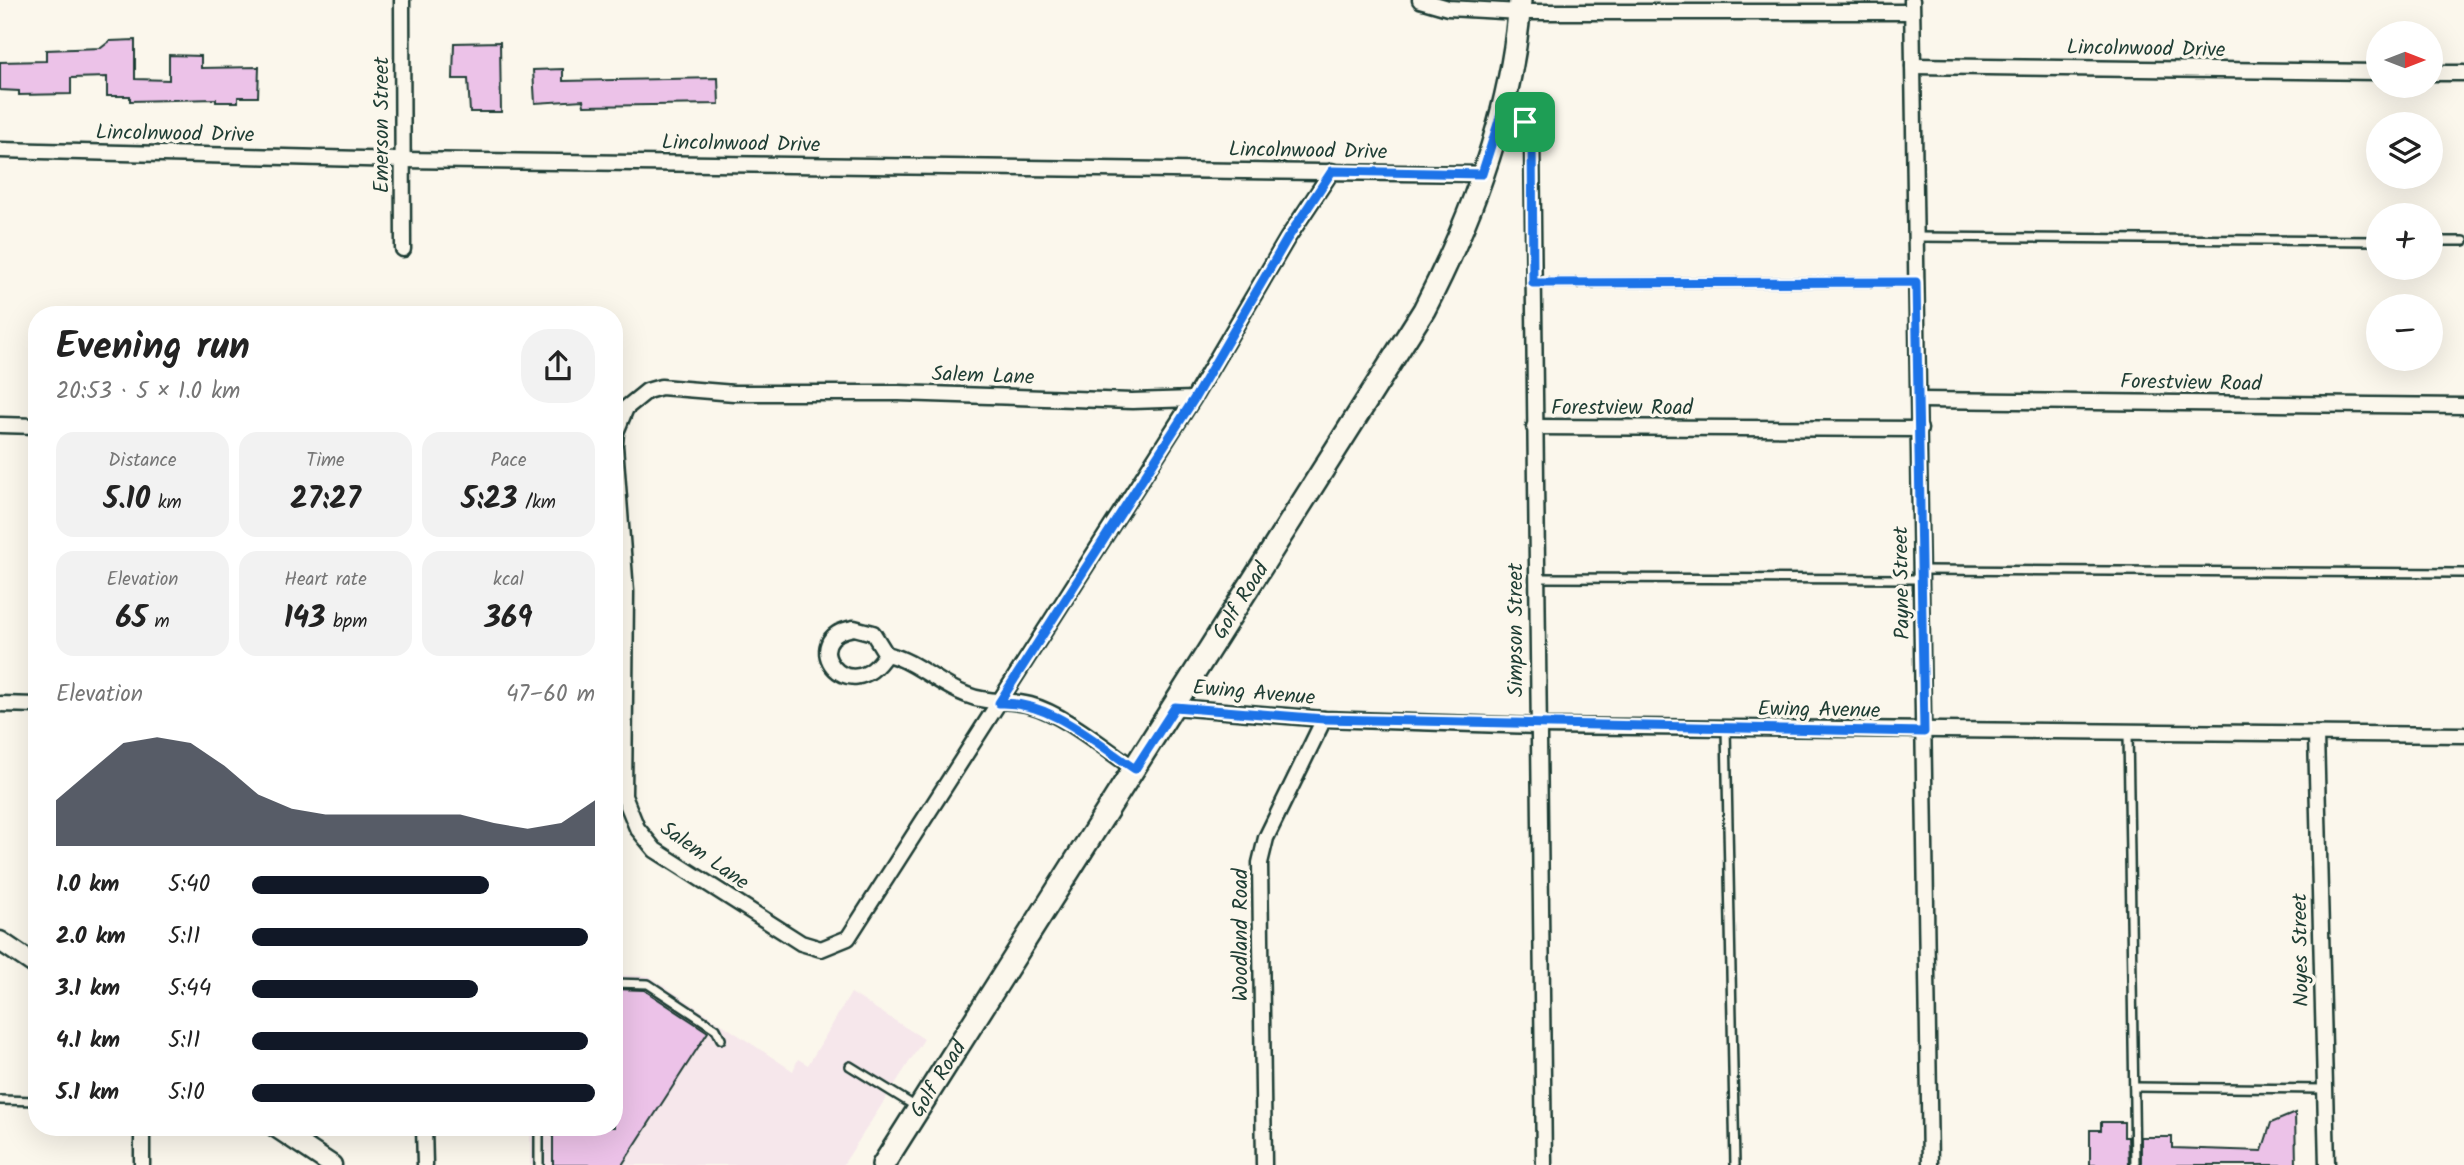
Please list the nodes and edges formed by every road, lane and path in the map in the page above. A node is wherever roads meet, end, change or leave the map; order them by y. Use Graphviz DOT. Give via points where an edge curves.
graph roads {
  1 [pos="402,0"];
  2 [pos="1420,0"];
  3 [pos="1520,6"];
  4 [pos="1912,6"];
  5 [pos="1913,66"];
  6 [pos="2366,72"];
  7 [pos="2443,73"];
  8 [pos="2464,73"];
  9 [pos="1501,114"];
  10 [pos="0,150"];
  11 [pos="402,160"];
  12 [pos="1332,171"];
  13 [pos="1482,174"];
  14 [pos="1916,237"];
  15 [pos="2366,241"];
  16 [pos="2443,241"];
  17 [pos="2464,241"];
  18 [pos="403,249"];
  19 [pos="1916,282"];
  20 [pos="1533,283"];
  21 [pos="1194,399"];
  22 [pos="1919,400"];
  23 [pos="2464,406"];
  24 [pos="623,415"];
  25 [pos="0,425"];
  26 [pos="28,426"];
  27 [pos="1534,427"];
  28 [pos="1920,429"];
  29 [pos="623,552"];
  30 [pos="2464,573"];
  31 [pos="1922,575"];
  32 [pos="1535,578"];
  33 [pos="886,654"];
  34 [pos="999,703"];
  35 [pos="0,704"];
  36 [pos="28,705"];
  37 [pos="1175,707"];
  38 [pos="1324,719"];
  39 [pos="1536,726"];
  40 [pos="1726,729"];
  41 [pos="623,731"];
  42 [pos="1924,732"];
  43 [pos="2128,733"];
  44 [pos="2316,735"];
  45 [pos="2464,736"];
  46 [pos="1135,769"];
  47 [pos="623,786"];
  48 [pos="0,941"];
  49 [pos="28,960"];
  50 [pos="623,983"];
  51 [pos="721,1039"];
  52 [pos="850,1066"];
  53 [pos="2134,1087"];
  54 [pos="2325,1089"];
  55 [pos="0,1100"];
  56 [pos="28,1101"];
  57 [pos="918,1109"];
  58 [pos="142,1136"];
  59 [pos="288,1136"];
  60 [pos="424,1136"];
  61 [pos="539,1136"];
  62 [pos="142,1165"];
  63 [pos="331,1165"];
  64 [pos="425,1165"];
  65 [pos="539,1165"];
  66 [pos="883,1165"];
  67 [pos="1264,1165"];
  68 [pos="1544,1165"];
  69 [pos="1735,1165"];
  70 [pos="1930,1165"];
  71 [pos="2136,1165"];
  72 [pos="2327,1165"];
  1 -- 11 [label="street, Emerson Street"];
  2 -- 3 [label="street" via="1448,8"];
  3 -- 4 [label="street"];
  3 -- 9 [label="main road, Golf Road"];
  4 -- 5 [label="street, Payne Street"];
  5 -- 6 [label="street, Lincolnwood Drive"];
  5 -- 14 [label="street, Payne Street"];
  7 -- 8 [label="street"];
  9 -- 13 [label="main road, Golf Road"];
  9 -- 20 [label="street, Simpson Street" via="1525,122 1532,137"];
  10 -- 11 [label="street, Lincolnwood Drive"];
  11 -- 12 [label="street, Lincolnwood Drive"];
  11 -- 18 [label="street, Emerson Street"];
  12 -- 13 [label="street, Lincolnwood Drive"];
  12 -- 21 [label="street, Salem Lane"];
  13 -- 37 [label="main road, Golf Road" via="1445,271 1424,310"];
  14 -- 15 [label="lane"];
  14 -- 19 [label="street, Payne Street"];
  16 -- 17 [label="lane"];
  19 -- 20 [label="lane"];
  19 -- 22 [label="street, Payne Street"];
  20 -- 27 [label="street, Simpson Street"];
  21 -- 24 [label="street, Salem Lane" via="734,393 661,387 647,391"];
  21 -- 34 [label="street, Salem Lane"];
  22 -- 23 [label="street, Forestview Road"];
  22 -- 28 [label="street, Payne Street"];
  25 -- 26 [label="street"];
  27 -- 28 [label="street, Forestview Road"];
  27 -- 32 [label="street, Simpson Street"];
  28 -- 31 [label="street, Payne Street"];
  29 -- 41 [label="street, Salem Lane"];
  30 -- 31 [label="lane"];
  31 -- 32 [label="lane"];
  31 -- 42 [label="street, Payne Street"];
  32 -- 39 [label="street, Simpson Street"];
  33 -- 34 [label="street" via="908,660 960,692"];
  34 -- 46 [label="street" via="1017,702 1044,710"];
  34 -- 47 [label="street, Salem Lane" via="856,927 838,944 821,949 801,943 662,855 637,828"];
  35 -- 36 [label="street"];
  37 -- 38 [label="street, Ewing Avenue"];
  37 -- 46 [label="main road, Golf Road"];
  38 -- 39 [label="street, Ewing Avenue"];
  38 -- 67 [label="street, Woodland Road" via="1266,838 1260,863"];
  39 -- 40 [label="street, Ewing Avenue"];
  39 -- 68 [label="street, Simpson Street"];
  40 -- 42 [label="street, Ewing Avenue"];
  40 -- 69 [label="lane"];
  42 -- 43 [label="street, Ewing Avenue"];
  42 -- 70 [label="street, Payne Street"];
  43 -- 44 [label="street, Ewing Avenue"];
  43 -- 53 [label="lane"];
  44 -- 45 [label="street, Ewing Avenue"];
  44 -- 54 [label="street, Noyes Street"];
  46 -- 57 [label="main road, Golf Road"];
  48 -- 49 [label="street"];
  50 -- 51 [label="lane" via="648,984 716,1029"];
  52 -- 57 [label="lane"];
  53 -- 54 [label="lane"];
  53 -- 71 [label="lane"];
  54 -- 72 [label="street, Noyes Street"];
  55 -- 56 [label="lane"];
  57 -- 66 [label="main road, Golf Road"];
  58 -- 62 [label="street"];
  59 -- 63 [label="street"];
  60 -- 64 [label="street"];
  61 -- 65 [label="lane"];
}
